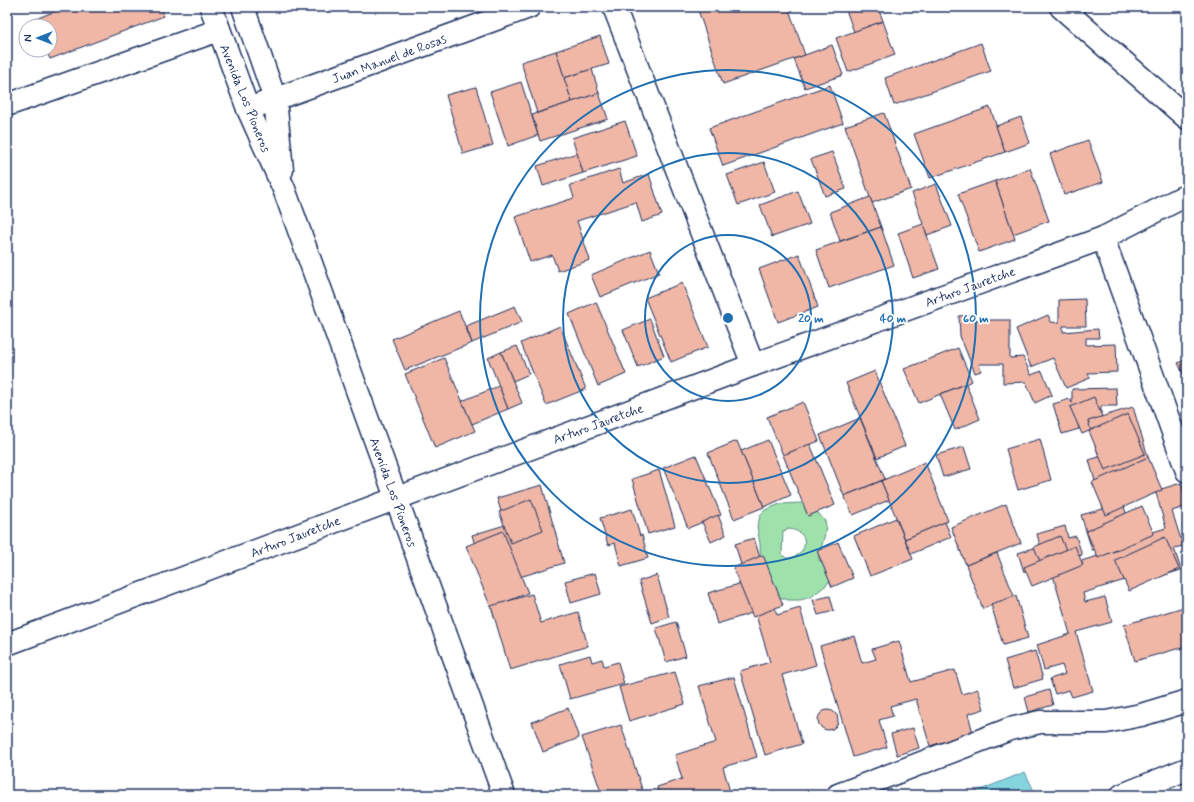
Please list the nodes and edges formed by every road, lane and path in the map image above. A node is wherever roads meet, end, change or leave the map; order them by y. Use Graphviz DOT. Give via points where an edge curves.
graph roads {
  1 [pos="211,7"];
  2 [pos="243,7"];
  3 [pos="529,7"];
  4 [pos="614,7"];
  5 [pos="1061,7"];
  6 [pos="219,30"];
  7 [pos="276,99"];
  8 [pos="7,105"];
  9 [pos="248,109"];
  10 [pos="1187,118"];
  11 [pos="284,189"];
  12 [pos="1187,196"];
  13 [pos="1103,238"];
  14 [pos="753,365"];
  15 [pos="1187,471"];
  16 [pos="396,498"];
  17 [pos="7,644"];
  18 [pos="1187,701"];
  19 [pos="1187,770"];
  20 [pos="504,795"];
  21 [pos="838,795"];
  22 [pos="1122,795"];
  1 -- 6 [label="street, Avenida Los Pioneros"];
  2 -- 7 [label="street, Avenida Los Pioneros"];
  3 -- 7 [label="street, Juan Manuel de Rosas"];
  4 -- 14 [label="street"];
  5 -- 10 [label="street"];
  6 -- 8 [label="street"];
  6 -- 9 [label="street, Avenida Los Pioneros"];
  7 -- 9 [label="street, Juan Manuel de Rosas"];
  7 -- 11 [label="street, Avenida Los Pioneros"];
  9 -- 11 [label="street, Avenida Los Pioneros"];
  11 -- 16 [label="street, Avenida Los Pioneros"];
  12 -- 13 [label="street, Arturo Jauretche"];
  13 -- 14 [label="street, Arturo Jauretche"];
  13 -- 15 [label="street"];
  14 -- 16 [label="street, Arturo Jauretche"];
  16 -- 17 [label="street, Arturo Jauretche"];
  16 -- 20 [label="street, Avenida Los Pioneros"];
  18 -- 21 [label="street" via="1141,715 1106,722 1040,722 1010,729"];
  19 -- 22 [label="street"];
}
